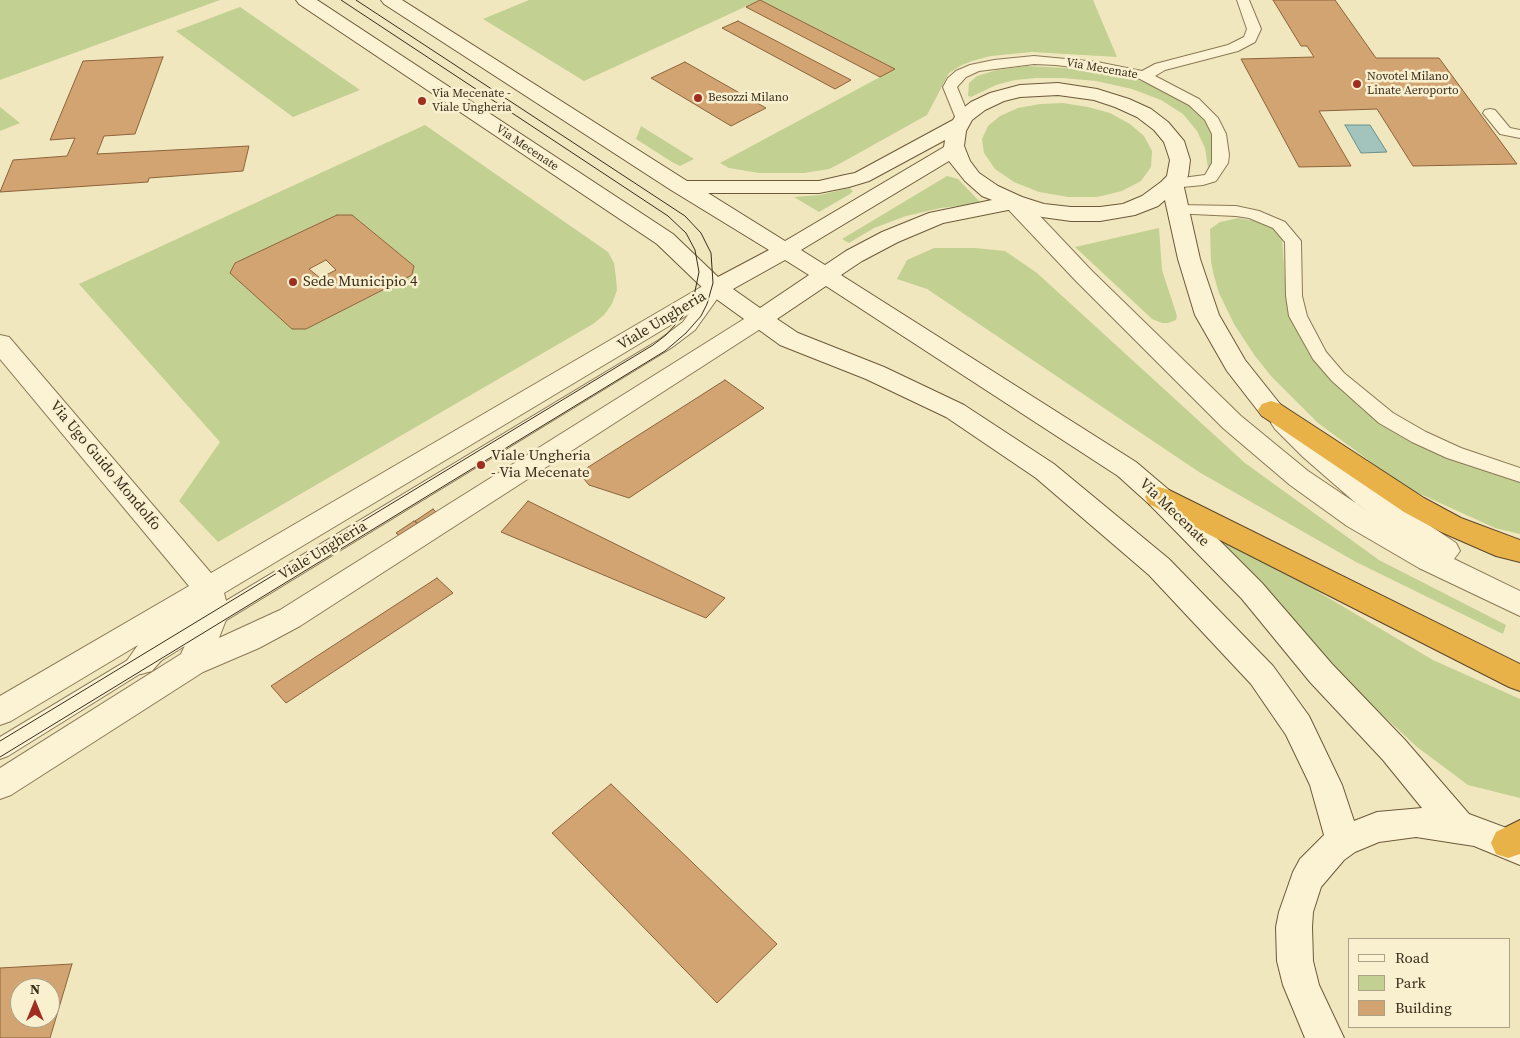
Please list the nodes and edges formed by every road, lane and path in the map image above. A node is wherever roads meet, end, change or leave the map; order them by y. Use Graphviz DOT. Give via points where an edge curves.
graph roads {
  1 [pos="306,0"];
  2 [pos="390,0"];
  3 [pos="1243,0"];
  4 [pos="1144,76"];
  5 [pos="1490,113"];
  6 [pos="961,122"];
  7 [pos="1520,134"];
  8 [pos="955,149"];
  9 [pos="1172,183"];
  10 [pos="684,188"];
  11 [pos="1014,202"];
  12 [pos="1177,210"];
  13 [pos="784,250"];
  14 [pos="824,276"];
  15 [pos="716,288"];
  16 [pos="760,319"];
  17 [pos="0,343"];
  18 [pos="1270,410"];
  19 [pos="1520,475"];
  20 [pos="1159,497"];
  21 [pos="1520,551"];
  22 [pos="1520,600"];
  23 [pos="211,604"];
  24 [pos="1520,604"];
  25 [pos="141,662"];
  26 [pos="192,663"];
  27 [pos="1520,678"];
  28 [pos="0,712"];
  29 [pos="0,749"];
  30 [pos="0,785"];
  31 [pos="1459,827"];
  32 [pos="1343,841"];
  33 [pos="1516,842"];
  34 [pos="1325,1038"];
  1 -- 15 [label="main road, Via Mecenate" via="665,240"];
  2 -- 10 [label="main road, Via Mecenate"];
  3 -- 4 [label="lane" via="1254,29 1250,39 1232,48 1160,67"];
  4 -- 6 [label="lane, Via Mecenate" via="1097,66 1049,61 1013,61 975,68 953,80 950,87"];
  4 -- 9 [label="lane, Via Mecenate" via="1194,102 1211,118 1219,134 1220,163 1212,178"];
  5 -- 7 [label="lane" via="1505,132"];
  6 -- 8 [label="main road" via="954,138"];
  6 -- 9 [label="main road, Via Mecenate" via="987,101 1020,92 1071,90 1110,98 1144,113 1168,133 1180,160"];
  6 -- 10 [label="main road, Via Mecenate" via="862,177 849,181 819,187"];
  8 -- 11 [label="main road" via="972,177 990,191"];
  8 -- 13 [label="main road"];
  9 -- 11 [label="main road" via="1150,201 1114,212 1086,215 1056,213"];
  9 -- 12 [label="main road, Via Mecenate"];
  10 -- 13 [label="main road, Via Mecenate"];
  11 -- 14 [label="main road" via="914,226 875,244"];
  11 -- 24 [label="main road" via="1232,422 1299,478 1357,519 1405,547"];
  12 -- 18 [label="main road, Via Mecenate" via="1206,315 1236,365"];
  12 -- 19 [label="lane" via="1236,211 1279,225 1293,241 1294,296 1298,316 1319,355 1338,377 1386,418 1419,437 1454,454"];
  13 -- 14 [label="main road, Via Mecenate"];
  13 -- 15 [label="main road"];
  14 -- 16 [label="main road"];
  14 -- 20 [label="main road, Via Mecenate" via="890,315 1127,469"];
  15 -- 16 [label="main road, Via Mecenate"];
  15 -- 23 [label="main road, Viale Ungheria" via="381,485"];
  16 -- 26 [label="main road" via="290,618"];
  16 -- 32 [label="main road, Via Mecenate" via="789,339 875,373 955,411 1045,471 1160,567 1262,675 1298,726 1326,785"];
  17 -- 23 [label="main road, Via Ugo Guido Mondolfo"];
  18 -- 21 [label="highway" via="1414,505 1451,525"];
  18 -- 22 [label="main road, Via Mecenate" via="1368,497"];
  20 -- 27 [label="highway"];
  20 -- 31 [label="main road, Via Mecenate" via="1252,591"];
  23 -- 25 [label="main road"];
  23 -- 26 [label="main road"];
  23 -- 28 [label="main road, Viale Ungheria"];
  25 -- 26 [label="main road"];
  25 -- 29 [label="lane"];
  26 -- 30 [label="main road"];
  31 -- 32 [label="main road" via="1406,823 1377,827"];
  31 -- 33 [label="main road"];
  32 -- 34 [label="main road" via="1322,860 1305,883 1294,927 1295,961 1301,985"];
}
